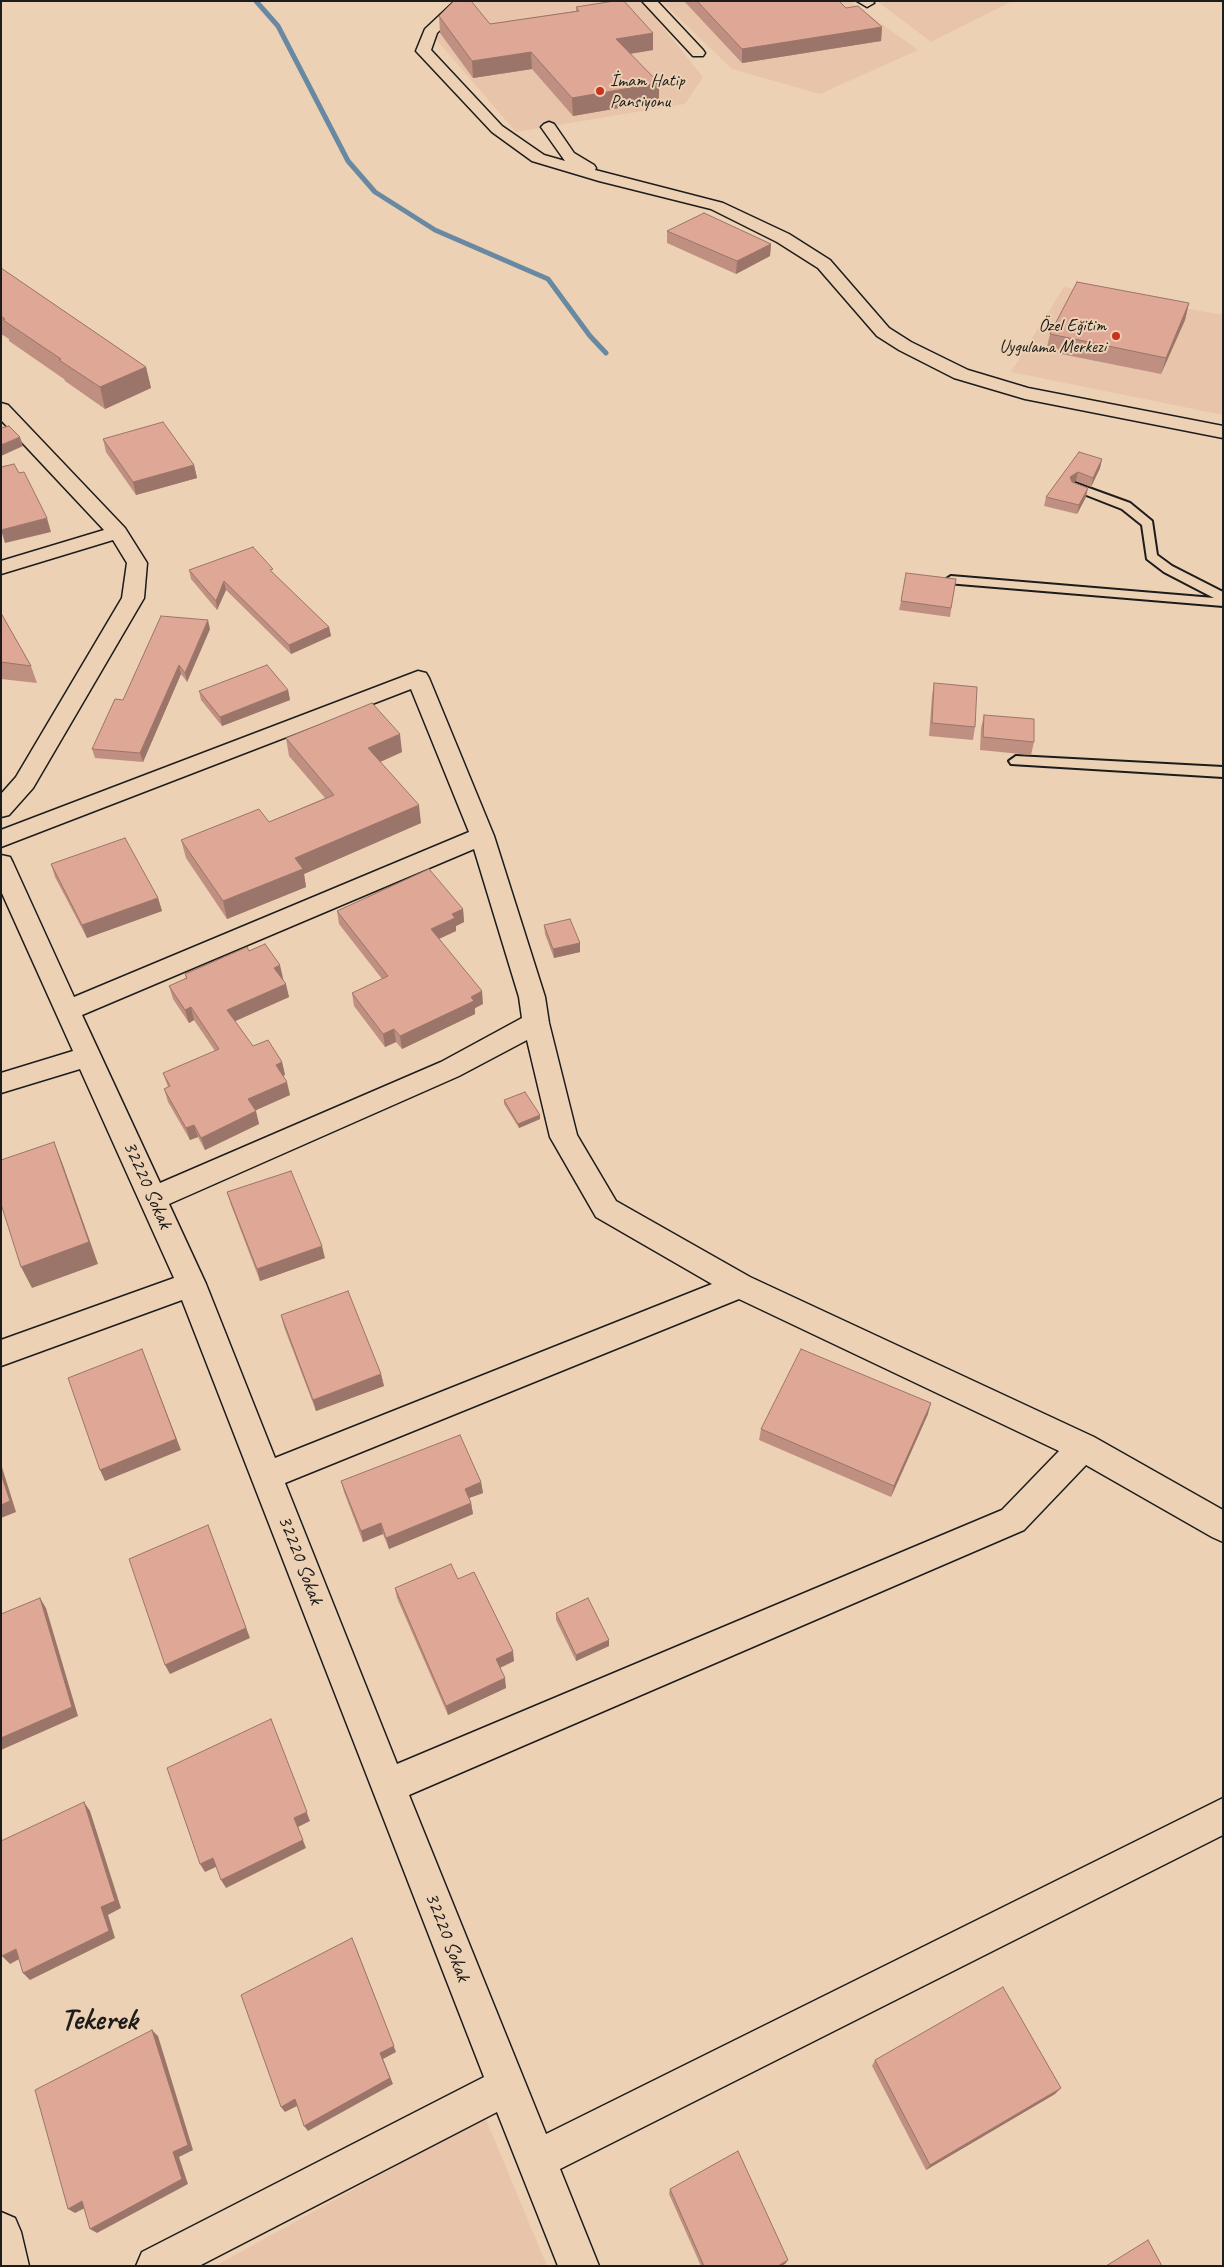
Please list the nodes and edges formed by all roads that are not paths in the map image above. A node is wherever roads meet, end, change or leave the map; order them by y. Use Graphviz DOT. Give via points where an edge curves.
graph roads {
  1 [pos="464,1"];
  2 [pos="649,1"];
  3 [pos="698,53"];
  4 [pos="549,126"];
  5 [pos="604,178"];
  6 [pos="717,206"];
  7 [pos="761,246"];
  8 [pos="862,332"];
  9 [pos="905,346"];
  10 [pos="1,409"];
  11 [pos="1223,432"];
  12 [pos="1075,487"];
  13 [pos="118,532"];
  14 [pos="1,568"];
  15 [pos="951,580"];
  16 [pos="1223,597"];
  17 [pos="1223,602"];
  18 [pos="1016,761"];
  19 [pos="1223,772"];
  20 [pos="1,809"];
  21 [pos="482,836"];
  22 [pos="1,839"];
  23 [pos="1,863"];
  24 [pos="68,1010"];
  25 [pos="536,1023"];
  26 [pos="89,1056"];
  27 [pos="1,1082"];
  28 [pos="152,1199"];
  29 [pos="191,1284"];
  30 [pos="740,1286"];
  31 [pos="1,1353"];
  32 [pos="1083,1448"];
  33 [pos="266,1476"];
  34 [pos="1223,1526"];
  35 [pos="388,1786"];
  36 [pos="1223,1816"];
  37 [pos="507,2086"];
  38 [pos="536,2160"];
  39 [pos="1,2232"];
  40 [pos="9,2266"];
  41 [pos="156,2266"];
  42 [pos="579,2266"];
  1 -- 5 [label="street" via="430,32 423,51 497,129 538,158"];
  2 -- 3 [label="street"];
  4 -- 5 [label="street" via="568,156"];
  5 -- 6 [label="street"];
  6 -- 7 [label="street" via="723,218"];
  6 -- 9 [label="street" via="783,238 824,264 884,332"];
  8 -- 9 [label="street" via="879,343"];
  9 -- 11 [label="street" via="961,374 1025,393"];
  10 -- 13 [label="street"];
  12 -- 16 [label="lane" via="1126,506 1148,524 1151,556 1168,569"];
  13 -- 14 [label="street"];
  13 -- 20 [label="street" via="137,563 133,598 24,782"];
  15 -- 17 [label="lane"];
  18 -- 19 [label="lane"];
  21 -- 22 [label="street" via="418,678"];
  21 -- 24 [label="street"];
  21 -- 25 [label="street" via="532,997"];
  23 -- 24 [label="street, 32220 Sokak"];
  24 -- 26 [label="street, 32220 Sokak"];
  25 -- 28 [label="street" via="450,1069"];
  25 -- 30 [label="street" via="564,1137 606,1209"];
  26 -- 27 [label="street"];
  26 -- 28 [label="street, 32220 Sokak"];
  28 -- 29 [label="street, 32220 Sokak"];
  29 -- 31 [label="street"];
  29 -- 33 [label="street, 32220 Sokak"];
  30 -- 32 [label="street"];
  30 -- 33 [label="street"];
  32 -- 34 [label="street"];
  32 -- 35 [label="street" via="1013,1520"];
  33 -- 35 [label="street, 32220 Sokak"];
  35 -- 37 [label="street, 32220 Sokak"];
  36 -- 38 [label="street"];
  37 -- 38 [label="street, 32220 Sokak"];
  37 -- 41 [label="street"];
  38 -- 42 [label="street, 32220 Sokak"];
  39 -- 40 [label="street"];
}
